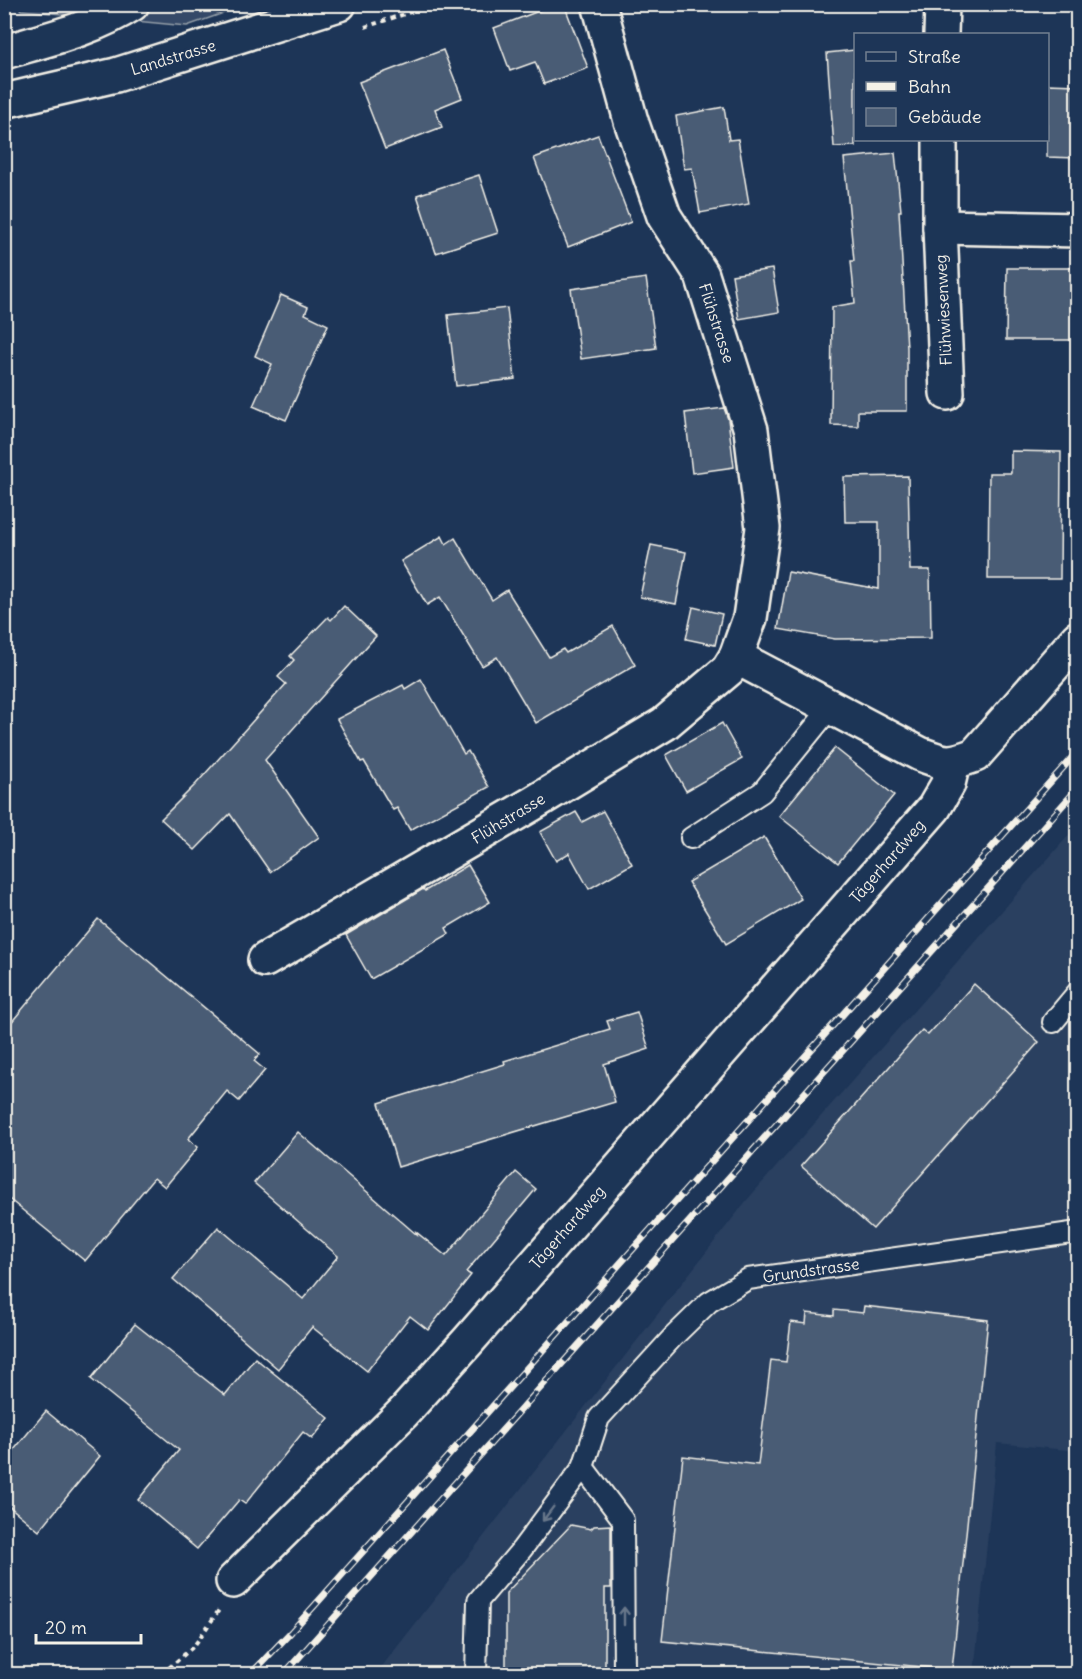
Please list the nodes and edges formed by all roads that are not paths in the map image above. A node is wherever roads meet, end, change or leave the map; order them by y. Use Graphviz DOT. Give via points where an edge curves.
graph roads {
  1 [pos="132,4"];
  2 [pos="339,4"];
  3 [pos="599,4"];
  4 [pos="942,4"];
  5 [pos="941,33"];
  6 [pos="4,52"];
  7 [pos="4,101"];
  8 [pos="940,141"];
  9 [pos="940,227"];
  10 [pos="1077,230"];
  11 [pos="947,393"];
  12 [pos="1077,638"];
  13 [pos="736,657"];
  14 [pos="831,707"];
  15 [pos="952,763"];
  16 [pos="691,838"];
  17 [pos="265,960"];
  18 [pos="1077,992"];
  19 [pos="1053,1022"];
  20 [pos="1077,1232"];
  21 [pos="583,1467"];
  22 [pos="233,1581"];
  23 [pos="476,1674"];
  24 [pos="624,1674"];
  1 -- 6 [label="street" via="68,34"];
  2 -- 7 [label="street, Landstrasse" via="116,75"];
  3 -- 13 [label="street, Flühstrasse" via="631,122 664,216 702,275 751,430 763,528 750,618"];
  4 -- 5 [label="street"];
  8 -- 9 [label="street, Flühwiesenweg"];
  9 -- 10 [label="street"];
  9 -- 11 [label="street, Flühwiesenweg"];
  12 -- 15 [label="street" via="975,755"];
  13 -- 14 [label="street"];
  13 -- 17 [label="street, Flühstrasse" via="728,670 664,724"];
  14 -- 15 [label="street" via="920,754"];
  14 -- 16 [label="lane" via="762,792"];
  15 -- 22 [label="street, Tägerhardweg" via="948,784 934,808 404,1413"];
  18 -- 19 [label="lane"];
  20 -- 21 [label="lane, Grundstrasse" via="748,1279 709,1302 599,1419"];
  21 -- 23 [label="lane, one-way" via="522,1550 478,1601"];
  24 -- 21 [label="lane, one-way" via="623,1520"];
}
